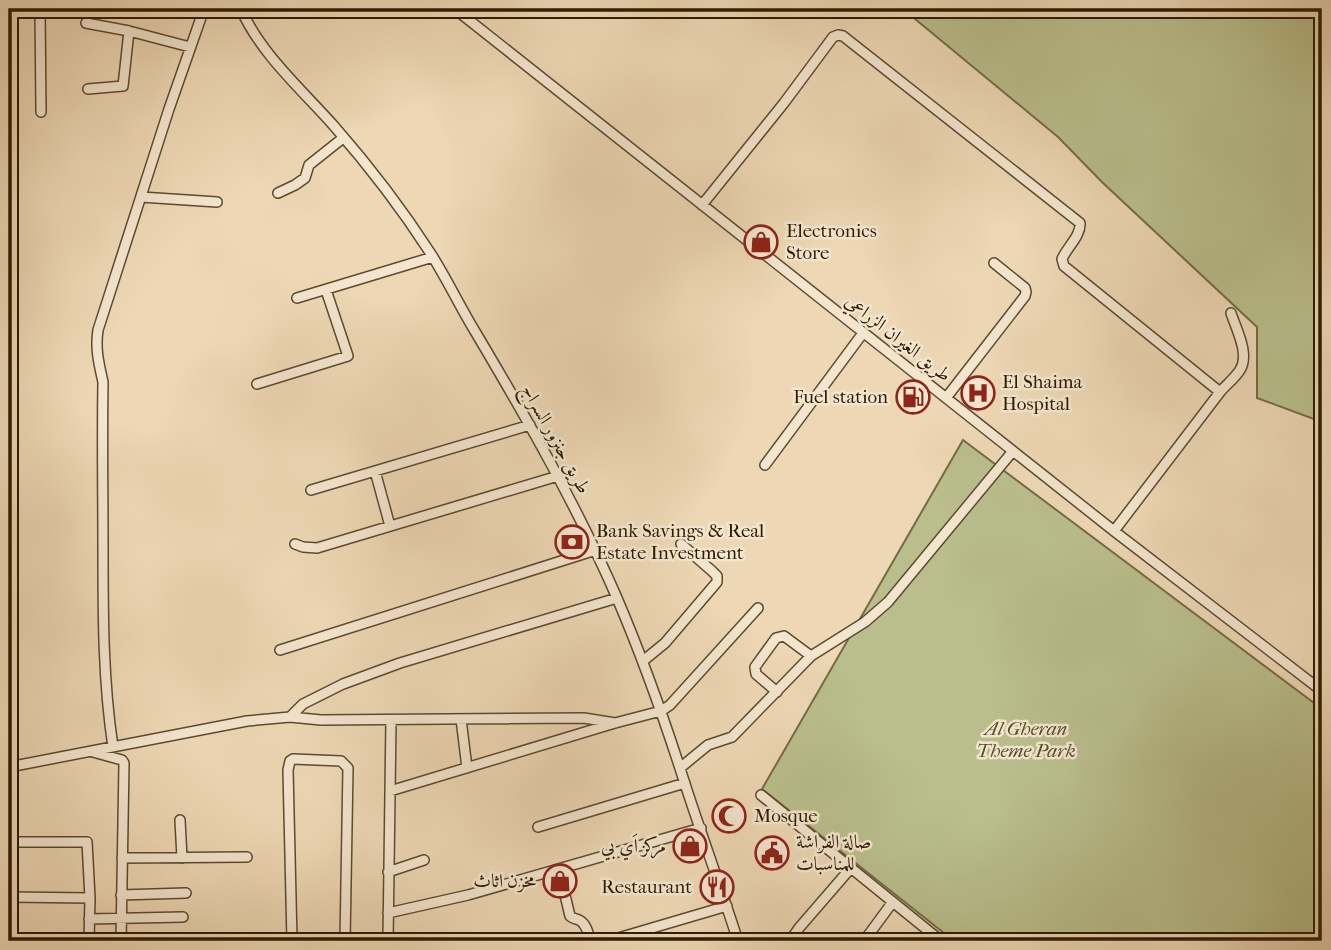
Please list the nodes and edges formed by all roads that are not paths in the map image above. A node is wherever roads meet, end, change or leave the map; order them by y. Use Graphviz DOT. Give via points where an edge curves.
graph roads {
  1 [pos="40,9"];
  2 [pos="204,9"];
  3 [pos="241,9"];
  4 [pos="455,9"];
  5 [pos="86,23"];
  6 [pos="129,31"];
  7 [pos="190,47"];
  8 [pos="88,89"];
  9 [pos="41,112"];
  10 [pos="343,138"];
  11 [pos="278,194"];
  12 [pos="141,197"];
  13 [pos="217,202"];
  14 [pos="702,205"];
  15 [pos="433,257"];
  16 [pos="994,263"];
  17 [pos="326,290"];
  18 [pos="297,298"];
  19 [pos="1231,313"];
  20 [pos="863,332"];
  21 [pos="257,384"];
  22 [pos="1220,392"];
  23 [pos="946,398"];
  24 [pos="530,425"];
  25 [pos="1013,451"];
  26 [pos="765,464"];
  27 [pos="375,471"];
  28 [pos="558,476"];
  29 [pos="311,490"];
  30 [pos="390,526"];
  31 [pos="1114,531"];
  32 [pos="295,544"];
  33 [pos="681,544"];
  34 [pos="596,550"];
  35 [pos="617,598"];
  36 [pos="758,608"];
  37 [pos="280,650"];
  38 [pos="811,656"];
  39 [pos="643,661"];
  40 [pos="1322,691"];
  41 [pos="777,692"];
  42 [pos="661,711"];
  43 [pos="290,717"];
  44 [pos="461,719"];
  45 [pos="391,720"];
  46 [pos="615,723"];
  47 [pos="113,747"];
  48 [pos="91,752"];
  49 [pos="9,767"];
  50 [pos="467,768"];
  51 [pos="680,768"];
  52 [pos="685,783"];
  53 [pos="390,791"];
  54 [pos="761,795"];
  55 [pos="180,820"];
  56 [pos="538,827"];
  57 [pos="701,828"];
  58 [pos="9,842"];
  59 [pos="247,857"];
  60 [pos="122,858"];
  61 [pos="182,858"];
  62 [pos="424,860"];
  63 [pos="850,869"];
  64 [pos="559,870"];
  65 [pos="388,872"];
  66 [pos="186,893"];
  67 [pos="121,895"];
  68 [pos="9,897"];
  69 [pos="90,898"];
  70 [pos="892,903"];
  71 [pos="727,906"];
  72 [pos="388,913"];
  73 [pos="183,917"];
  74 [pos="89,919"];
  75 [pos="121,919"];
  76 [pos="89,941"];
  77 [pos="121,941"];
  78 [pos="292,941"];
  79 [pos="345,941"];
  80 [pos="388,941"];
  81 [pos="591,941"];
  82 [pos="608,941"];
  83 [pos="738,941"];
  84 [pos="790,941"];
  85 [pos="864,941"];
  86 [pos="941,941"];
  1 -- 9 [label="street"];
  2 -- 7 [label="street"];
  3 -- 10 [label="street, طريق جنزور السراج" via="280,68"];
  4 -- 14 [label="street, طريق الغيران الزراعي"];
  5 -- 6 [label="street"];
  6 -- 7 [label="street"];
  6 -- 8 [label="street" via="123,86"];
  7 -- 12 [label="street"];
  10 -- 11 [label="street" via="309,164 305,178"];
  10 -- 15 [label="street, طريق جنزور السراج"];
  12 -- 13 [label="street"];
  12 -- 47 [label="street" via="96,343 103,382 104,624"];
  14 -- 20 [label="street, طريق الغيران الزراعي"];
  14 -- 22 [label="street" via="833,37 844,36 1080,223 1079,233 1062,259 1063,266"];
  15 -- 17 [label="street"];
  15 -- 24 [label="street, طريق جنزور السراج"];
  16 -- 23 [label="street" via="1025,288 1025,296"];
  17 -- 18 [label="street"];
  17 -- 21 [label="street" via="348,356"];
  19 -- 22 [label="street" via="1243,362"];
  20 -- 23 [label="street, طريق الغيران الزراعي"];
  20 -- 26 [label="street"];
  22 -- 31 [label="street"];
  23 -- 25 [label="street, طريق الغيران الزراعي"];
  24 -- 27 [label="street"];
  24 -- 28 [label="street, طريق جنزور السراج"];
  25 -- 31 [label="street, طريق الغيران الزراعي"];
  25 -- 38 [label="street" via="888,602"];
  27 -- 29 [label="street"];
  27 -- 30 [label="street"];
  28 -- 30 [label="street"];
  28 -- 34 [label="street, طريق جنزور السراج"];
  30 -- 32 [label="street" via="317,548"];
  31 -- 40 [label="street, طريق الغيران الزراعي"];
  33 -- 39 [label="street" via="717,576 717,582 665,643"];
  34 -- 35 [label="street, طريق جنزور السراج"];
  34 -- 37 [label="street"];
  35 -- 39 [label="street, طريق جنزور السراج"];
  35 -- 43 [label="street" via="400,663 335,687 303,704"];
  36 -- 42 [label="street"];
  38 -- 41 [label="street"];
  38 -- 41 [label="street" via="784,636 776,638 755,667 756,674"];
  39 -- 42 [label="street, طريق جنزور السراج"];
  41 -- 51 [label="street" via="732,737 708,745"];
  42 -- 46 [label="street"];
  42 -- 51 [label="street, طريق جنزور السراج"];
  43 -- 45 [label="street"];
  43 -- 47 [label="street"];
  44 -- 45 [label="street"];
  44 -- 46 [label="street" via="584,718"];
  44 -- 50 [label="street"];
  45 -- 53 [label="street"];
  46 -- 50 [label="street"];
  47 -- 48 [label="street"];
  48 -- 49 [label="street"];
  48 -- 60 [label="street" via="124,763"];
  50 -- 53 [label="street"];
  51 -- 52 [label="street, طريق جنزور السراج"];
  52 -- 56 [label="street"];
  52 -- 57 [label="street, طريق جنزور السراج"];
  53 -- 65 [label="street"];
  54 -- 63 [label="street"];
  55 -- 61 [label="street"];
  57 -- 64 [label="street"];
  57 -- 71 [label="street, طريق جنزور السراج"];
  58 -- 69 [label="street" via="88,842"];
  59 -- 61 [label="street"];
  60 -- 61 [label="street"];
  60 -- 67 [label="street"];
  62 -- 65 [label="street"];
  63 -- 70 [label="street"];
  63 -- 84 [label="street"];
  64 -- 72 [label="street"];
  64 -- 81 [label="street" via="570,916 583,923"];
  65 -- 72 [label="street"];
  66 -- 67 [label="street"];
  67 -- 75 [label="street"];
  68 -- 69 [label="street"];
  69 -- 74 [label="street"];
  70 -- 85 [label="street"];
  70 -- 86 [label="street"];
  71 -- 82 [label="street"];
  71 -- 83 [label="street, طريق جنزور السراج"];
  72 -- 80 [label="street"];
  73 -- 75 [label="street"];
  74 -- 75 [label="street"];
  74 -- 76 [label="street"];
  75 -- 77 [label="street"];
  78 -- 79 [label="street" via="288,770 293,759 341,761 348,768"];
}
